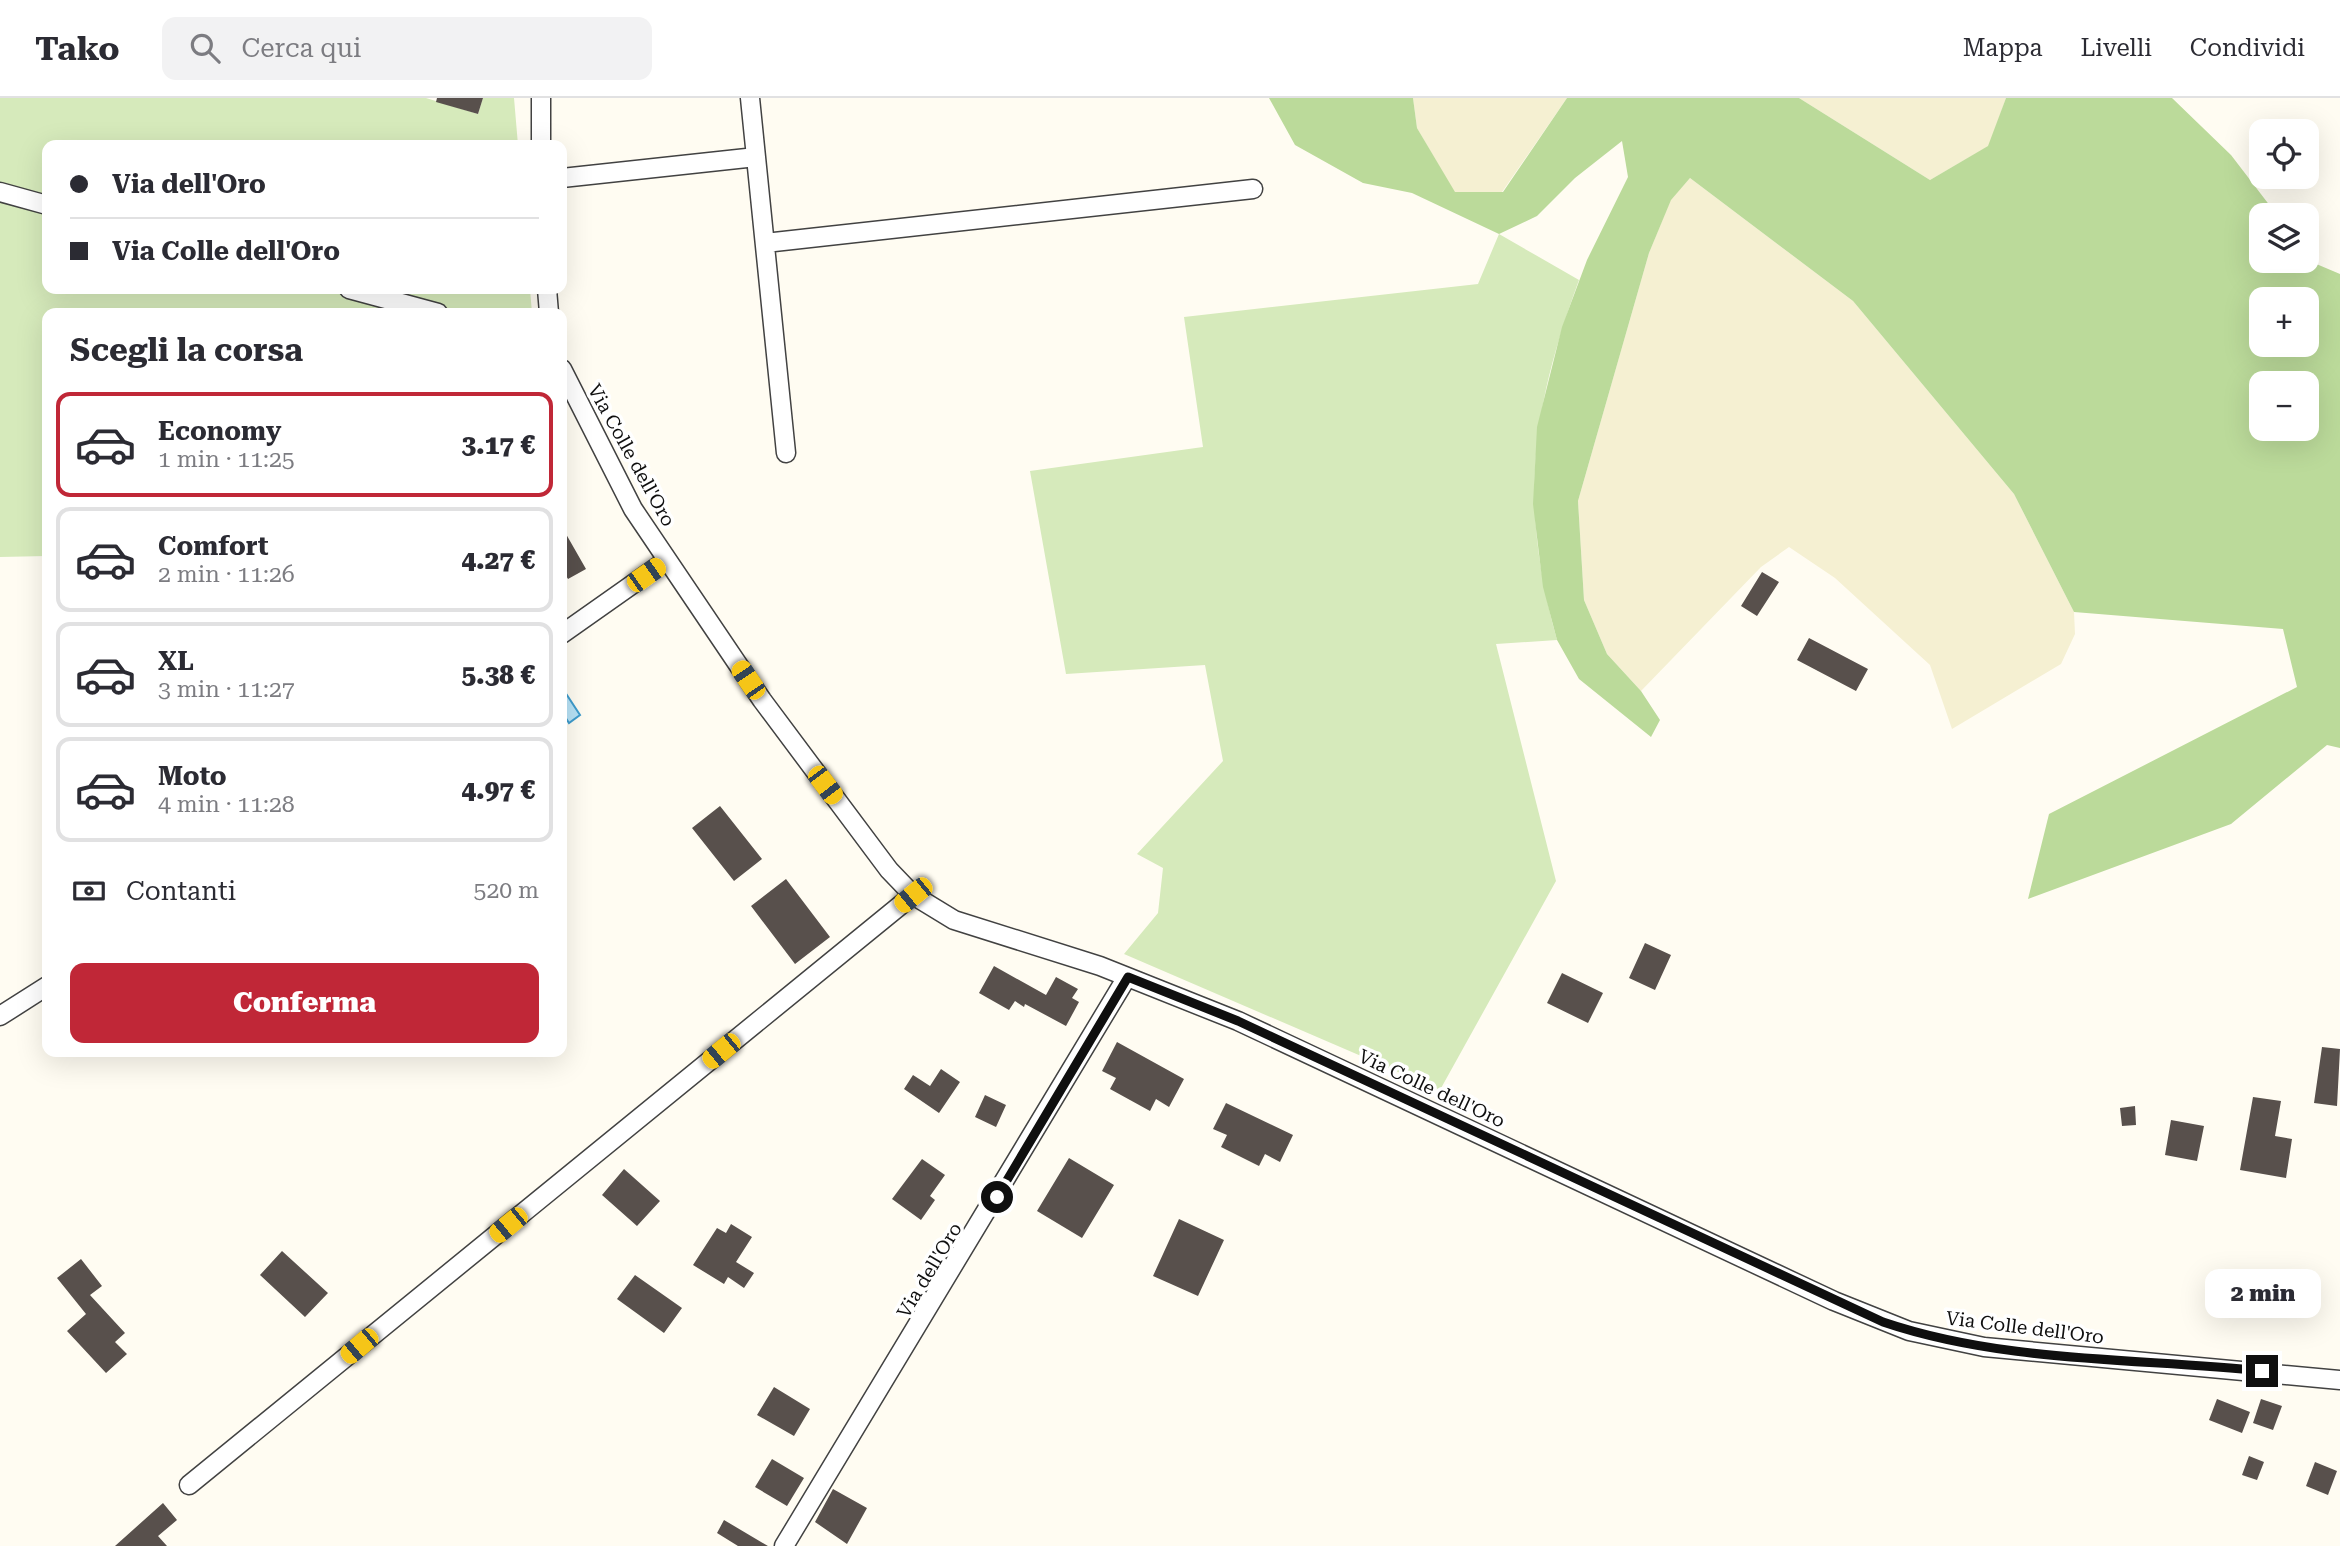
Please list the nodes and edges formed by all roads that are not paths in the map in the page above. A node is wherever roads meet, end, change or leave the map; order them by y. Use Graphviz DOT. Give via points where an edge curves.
graph roads {
  1 [pos="535,98"];
  2 [pos="541,98"];
  3 [pos="750,98"];
  4 [pos="541,140"];
  5 [pos="756,157"];
  6 [pos="567,177"];
  7 [pos="1253,189"];
  8 [pos="0,192"];
  9 [pos="42,204"];
  10 [pos="765,243"];
  11 [pos="368,294"];
  12 [pos="419,308"];
  13 [pos="567,379"];
  14 [pos="786,453"];
  15 [pos="667,560"];
  16 [pos="567,630"];
  17 [pos="913,895"];
  18 [pos="1128,977"];
  19 [pos="42,989"];
  20 [pos="0,1016"];
  21 [pos="2340,1380"];
  22 [pos="189,1485"];
  23 [pos="784,1546"];
  1 -- 4 [label="street"];
  2 -- 4 [label="street"];
  3 -- 5 [label="street"];
  5 -- 6 [label="street"];
  5 -- 10 [label="street"];
  7 -- 10 [label="street"];
  8 -- 9 [label="street"];
  10 -- 14 [label="street"];
  11 -- 12 [label="street"];
  13 -- 15 [label="street, Via Colle dell'Oro" via="633,509"];
  15 -- 16 [label="street"];
  15 -- 17 [label="street, Via Colle dell'Oro" via="762,700 889,870"];
  17 -- 18 [label="street, Via Colle dell'Oro" via="954,920"];
  17 -- 22 [label="street"];
  18 -- 21 [label="street, Via Colle dell'Oro" via="1238,1021 1834,1301 1909,1331 2021,1351"];
  18 -- 23 [label="street, Via dell'Oro"];
  19 -- 20 [label="street"];
}
